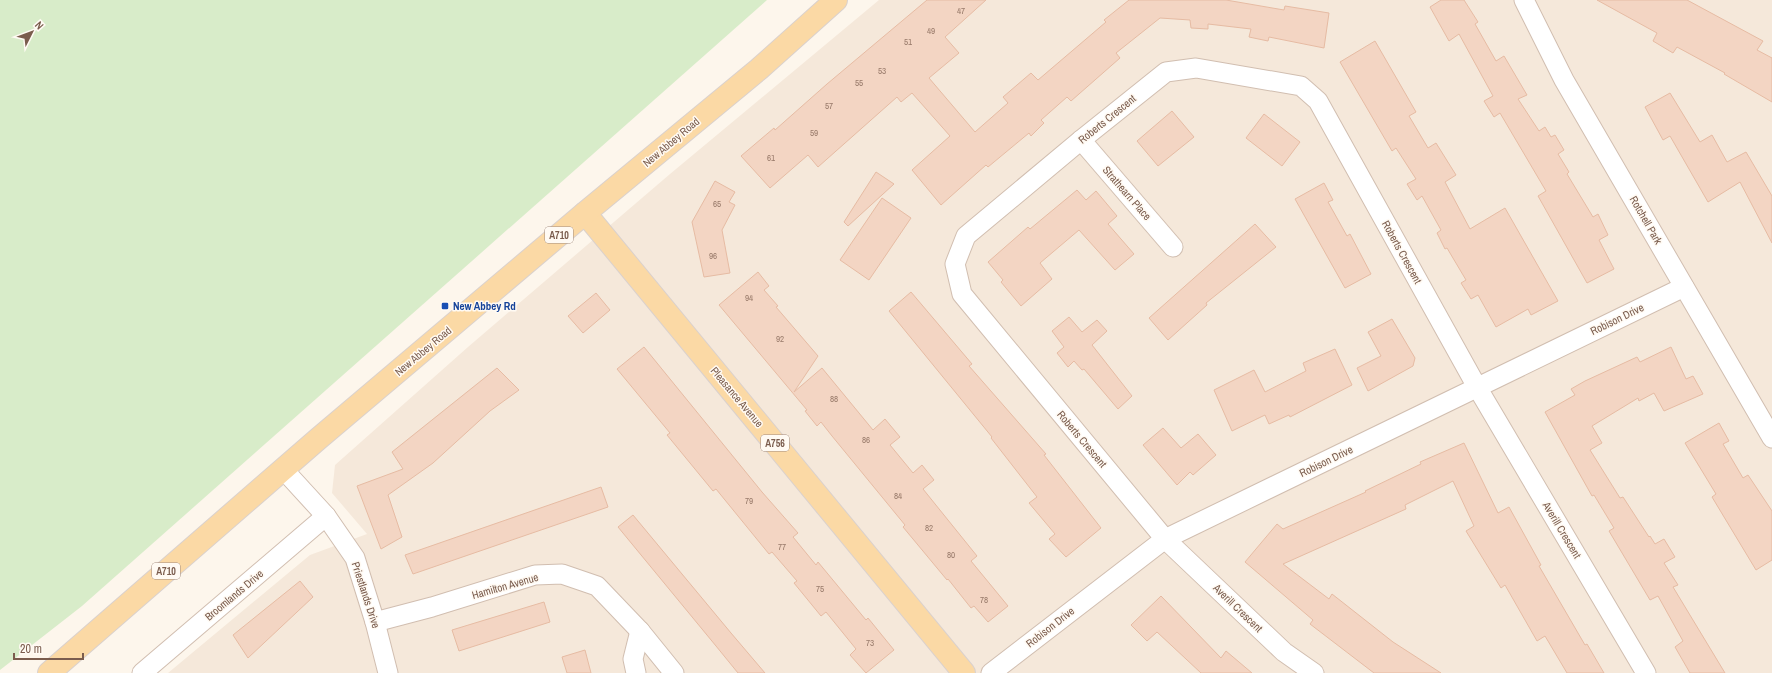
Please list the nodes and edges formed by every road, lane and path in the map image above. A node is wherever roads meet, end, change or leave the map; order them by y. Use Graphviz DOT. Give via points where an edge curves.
graph roads {
  1 [pos="836,0"];
  2 [pos="1524,0"];
  3 [pos="1081,140"];
  4 [pos="585,213"];
  5 [pos="1173,247"];
  6 [pos="1684,286"];
  7 [pos="1477,387"];
  8 [pos="1772,438"];
  9 [pos="283,469"];
  10 [pos="326,516"];
  11 [pos="1165,539"];
  12 [pos="375,622"];
  13 [pos="640,631"];
  14 [pos="49,673"];
  15 [pos="142,673"];
  16 [pos="388,673"];
  17 [pos="636,673"];
  18 [pos="674,673"];
  19 [pos="964,673"];
  20 [pos="992,673"];
  21 [pos="1314,673"];
  22 [pos="1646,673"];
  1 -- 4 [label="main road, New Abbey Road / A710" via="759,70"];
  2 -- 6 [label="street, Rotchell Park" via="1564,80"];
  3 -- 5 [label="street, Strathearn Place"];
  3 -- 7 [label="street, Roberts Crescent" via="1166,72 1196,68 1301,86 1318,101"];
  3 -- 11 [label="street, Roberts Crescent" via="966,236 955,264 962,294"];
  4 -- 9 [label="main road, New Abbey Road / A710"];
  4 -- 19 [label="main road, Pleasance Avenue / A756"];
  6 -- 7 [label="street, Robison Drive"];
  6 -- 8 [label="street, Rotchell Park"];
  7 -- 11 [label="street, Robison Drive"];
  7 -- 22 [label="street, Averill Crescent"];
  9 -- 10 [label="street, Priestlands Drive"];
  9 -- 14 [label="main road, New Abbey Road / A710"];
  10 -- 12 [label="street, Priestlands Drive" via="355,558"];
  10 -- 15 [label="street, Broomlands Drive"];
  11 -- 20 [label="street, Robison Drive"];
  11 -- 21 [label="street, Averill Crescent" via="1284,652"];
  12 -- 13 [label="street, Hamilton Avenue" via="535,575 562,574 598,586"];
  12 -- 16 [label="street, Priestlands Drive"];
  13 -- 17 [label="street" via="633,659"];
  13 -- 18 [label="street, Hamilton Avenue"];
}
